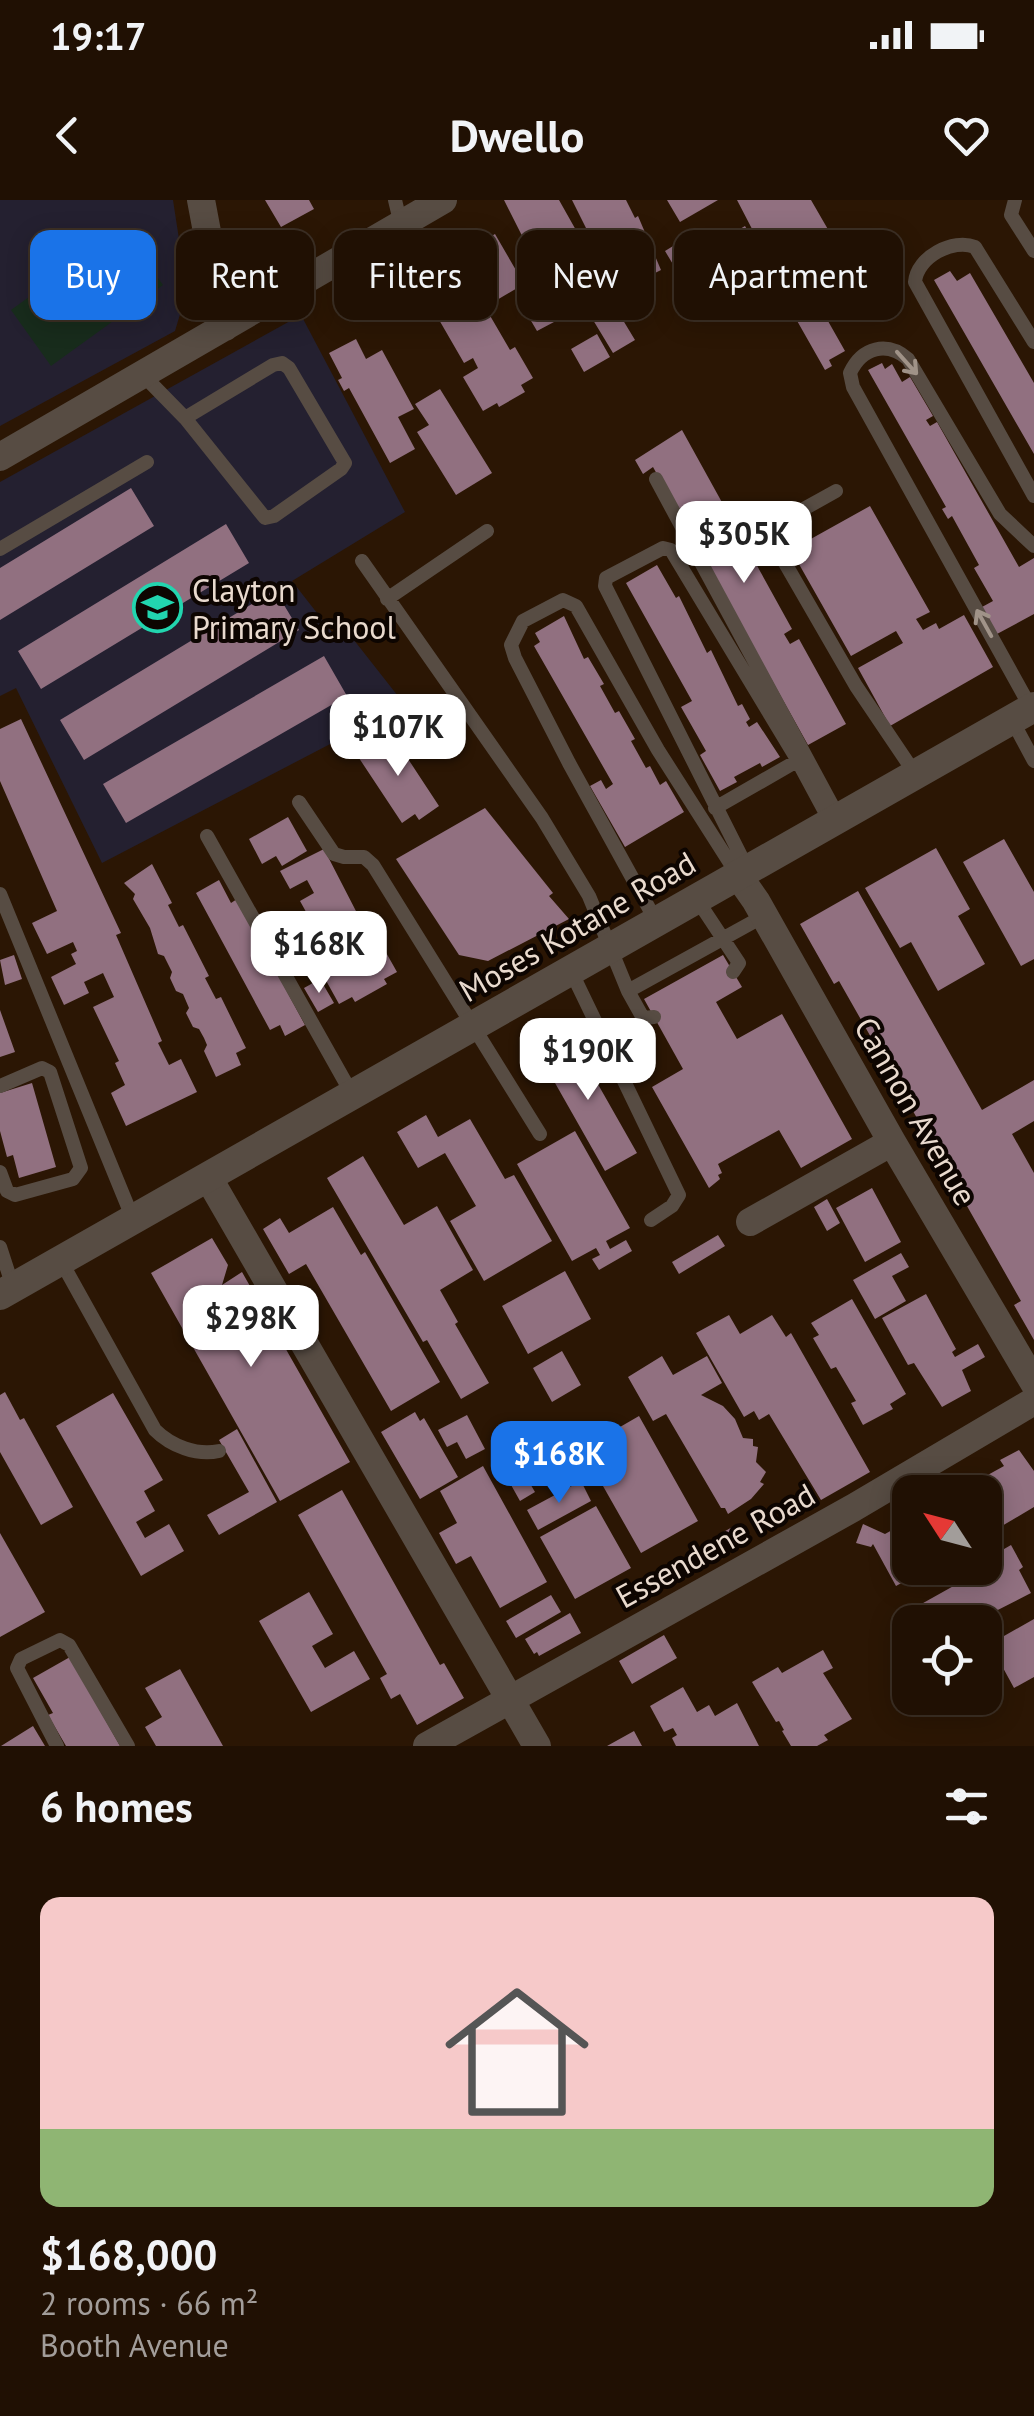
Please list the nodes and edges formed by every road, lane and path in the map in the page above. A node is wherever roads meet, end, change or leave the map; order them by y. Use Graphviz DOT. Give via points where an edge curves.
graph roads {
  1 [pos="200,200"];
  2 [pos="443,200"];
  3 [pos="1015,200"];
  4 [pos="398,212"];
  5 [pos="1034,252"];
  6 [pos="225,327"];
  7 [pos="1034,342"];
  8 [pos="144,376"];
  9 [pos="184,418"];
  10 [pos="0,457"];
  11 [pos="147,462"];
  12 [pos="656,479"];
  13 [pos="836,491"];
  14 [pos="1034,496"];
  15 [pos="488,531"];
  16 [pos="1034,546"];
  17 [pos="0,549"];
  18 [pos="362,561"];
  19 [pos="388,599"];
  20 [pos="1026,712"];
  21 [pos="797,761"];
  22 [pos="1034,761"];
  23 [pos="916,775"];
  24 [pos="298,802"];
  25 [pos="716,808"];
  26 [pos="835,821"];
  27 [pos="207,836"];
  28 [pos="742,871"];
  29 [pos="0,894"];
  30 [pos="696,898"];
  31 [pos="764,916"];
  32 [pos="656,922"];
  33 [pos="725,938"];
  34 [pos="611,948"];
  35 [pos="571,971"];
  36 [pos="733,972"];
  37 [pos="628,992"];
  38 [pos="654,1017"];
  39 [pos="474,1026"];
  40 [pos="0,1086"];
  41 [pos="353,1095"];
  42 [pos="540,1134"];
  43 [pos="892,1142"];
  44 [pos="0,1172"];
  45 [pos="208,1177"];
  46 [pos="133,1220"];
  47 [pos="652,1220"];
  48 [pos="750,1222"];
  49 [pos="0,1247"];
  50 [pos="61,1261"];
  51 [pos="7,1291"];
  52 [pos="1034,1383"];
  53 [pos="1034,1401"];
  54 [pos="218,1451"];
  55 [pos="510,1698"];
  56 [pos="57,1746"];
  57 [pos="128,1746"];
  58 [pos="427,1746"];
  59 [pos="538,1746"];
  1 -- 6 [label="street"];
  2 -- 4 [label="street"];
  3 -- 5 [label="lane" via="1011,215"];
  4 -- 6 [label="street"];
  6 -- 8 [label="street"];
  7 -- 14 [label="lane" via="975,247 954,245 916,273 915,282"];
  8 -- 9 [label="lane"];
  8 -- 10 [label="street"];
  9 -- 9 [label="lane" via="265,518 344,466 282,363"];
  11 -- 17 [label="lane"];
  12 -- 26 [label="lane"];
  13 -- 23 [label="lane" via="782,521 774,544"];
  15 -- 19 [label="lane"];
  20 -- 16 [label="lane, one-way" via="853,387 850,373 859,359 882,347 908,360 992,503"];
  18 -- 19 [label="lane"];
  19 -- 34 [label="lane" via="542,818"];
  20 -- 22 [label="lane"];
  20 -- 23 [label="street, Moses Kotane Road"];
  21 -- 25 [label="lane"];
  21 -- 25 [label="lane" via="671,550 663,548 606,578 604,586"];
  21 -- 26 [label="lane"];
  23 -- 26 [label="street, Moses Kotane Road"];
  24 -- 39 [label="lane" via="334,854 364,857 373,865"];
  25 -- 28 [label="lane"];
  26 -- 28 [label="street, Moses Kotane Road"];
  27 -- 41 [label="lane"];
  28 -- 30 [label="street, Moses Kotane Road"];
  28 -- 31 [label="street, Cannon Avenue"];
  28 -- 32 [label="lane" via="658,750 576,606 563,600 524,621 512,645 515,658"];
  29 -- 46 [label="lane"];
  30 -- 32 [label="street, Moses Kotane Road"];
  30 -- 33 [label="lane"];
  31 -- 33 [label="lane"];
  31 -- 43 [label="street, Cannon Avenue"];
  32 -- 34 [label="street, Moses Kotane Road"];
  33 -- 36 [label="lane" via="739,962"];
  33 -- 37 [label="lane"];
  34 -- 35 [label="street, Moses Kotane Road"];
  34 -- 37 [label="lane"];
  35 -- 39 [label="street, Moses Kotane Road"];
  35 -- 47 [label="lane" via="679,1195"];
  37 -- 38 [label="lane" via="643,1018"];
  39 -- 41 [label="street, Moses Kotane Road"];
  39 -- 42 [label="lane"];
  40 -- 44 [label="lane" via="42,1068 50,1072 81,1168 74,1179 15,1196"];
  41 -- 45 [label="street, Moses Kotane Road"];
  43 -- 48 [label="street"];
  43 -- 52 [label="street, Cannon Avenue"];
  45 -- 46 [label="street, Moses Kotane Road"];
  45 -- 55 [label="street"];
  46 -- 50 [label="street, Moses Kotane Road"];
  49 -- 51 [label="lane"];
  50 -- 51 [label="street, Moses Kotane Road"];
  50 -- 54 [label="lane" via="155,1430 197,1453"];
  53 -- 55 [label="street, Essendene Road"];
  55 -- 58 [label="street, Essendene Road"];
  55 -- 59 [label="street"];
  56 -- 57 [label="lane" via="17,1668 21,1659 60,1640"];
}
